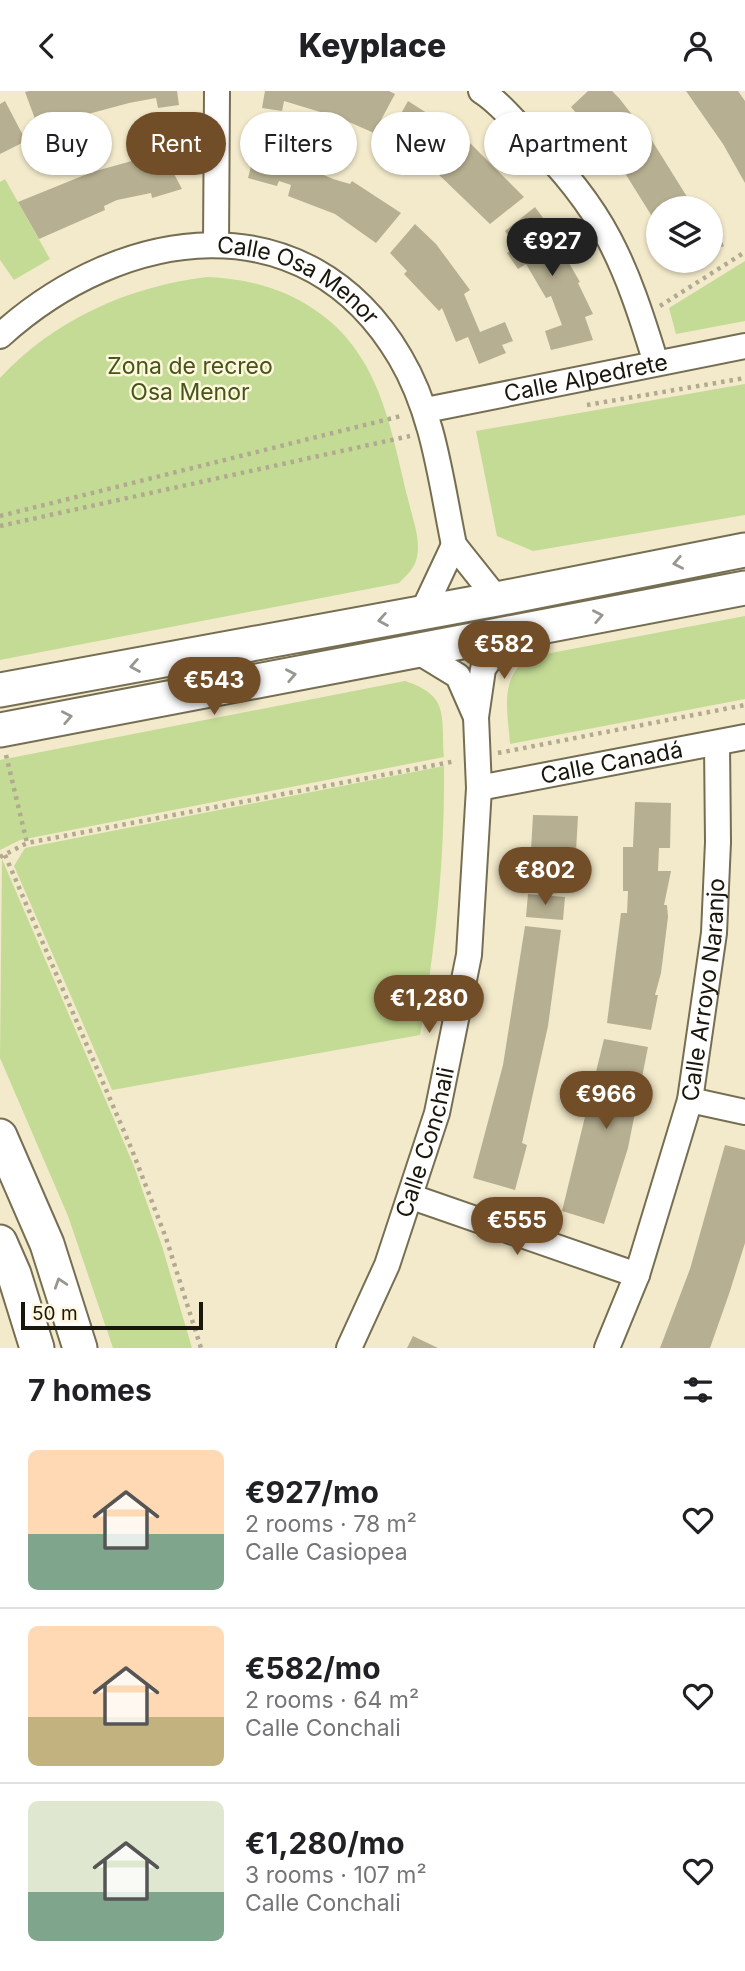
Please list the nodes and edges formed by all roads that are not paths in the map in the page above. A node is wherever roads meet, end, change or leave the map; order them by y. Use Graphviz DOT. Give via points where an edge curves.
graph roads {
  1 [pos="217,91"];
  2 [pos="481,91"];
  3 [pos="216,245"];
  4 [pos="0,336"];
  5 [pos="745,346"];
  6 [pos="656,363"];
  7 [pos="428,421"];
  8 [pos="454,545"];
  9 [pos="745,550"];
  10 [pos="745,588"];
  11 [pos="497,599"];
  12 [pos="422,613"];
  13 [pos="507,634"];
  14 [pos="417,651"];
  15 [pos="0,690"];
  16 [pos="476,717"];
  17 [pos="0,730"];
  18 [pos="745,737"];
  19 [pos="717,743"];
  20 [pos="479,788"];
  21 [pos="690,1100"];
  22 [pos="745,1112"];
  23 [pos="0,1136"];
  24 [pos="412,1197"];
  25 [pos="0,1242"];
  26 [pos="638,1275"];
  27 [pos="37,1348"];
  28 [pos="80,1348"];
  29 [pos="349,1348"];
  30 [pos="607,1348"];
  1 -- 3 [label="street"];
  2 -- 6 [label="street" via="556,162 594,209 622,261"];
  3 -- 4 [label="street, Calle Osa Menor" via="143,254 117,263 43,300"];
  3 -- 7 [label="street, Calle Osa Menor" via="288,257 330,278 378,322 401,359"];
  5 -- 6 [label="street, Calle Alpedrete"];
  6 -- 7 [label="street, Calle Alpedrete"];
  7 -- 8 [label="street, Calle Osa Menor"];
  8 -- 11 [label="street"];
  8 -- 12 [label="street"];
  9 -- 11 [label="main road, one-way"];
  13 -- 10 [label="main road, one-way"];
  11 -- 12 [label="main road"];
  12 -- 15 [label="main road, one-way"];
  13 -- 14 [label="main road"];
  13 -- 16 [label="street, Calle Conchali" via="483,669"];
  14 -- 16 [label="street, Calle Conchali" via="458,676"];
  17 -- 14 [label="main road, one-way"];
  16 -- 20 [label="street, Calle Conchali"];
  18 -- 19 [label="street, Calle Canadá"];
  19 -- 20 [label="street, Calle Canadá"];
  19 -- 21 [label="street, Calle Arroyo Naranjo" via="713,933"];
  20 -- 24 [label="street, Calle Conchali" via="469,955 437,1113"];
  21 -- 22 [label="street"];
  21 -- 26 [label="street, Calle Arroyo Naranjo"];
  28 -- 23 [label="main road, one-way" via="47,1244"];
  24 -- 26 [label="street"];
  24 -- 29 [label="street, Calle Conchali"];
  25 -- 27 [label="main road"];
  26 -- 30 [label="street, Calle Arroyo Naranjo"];
}
